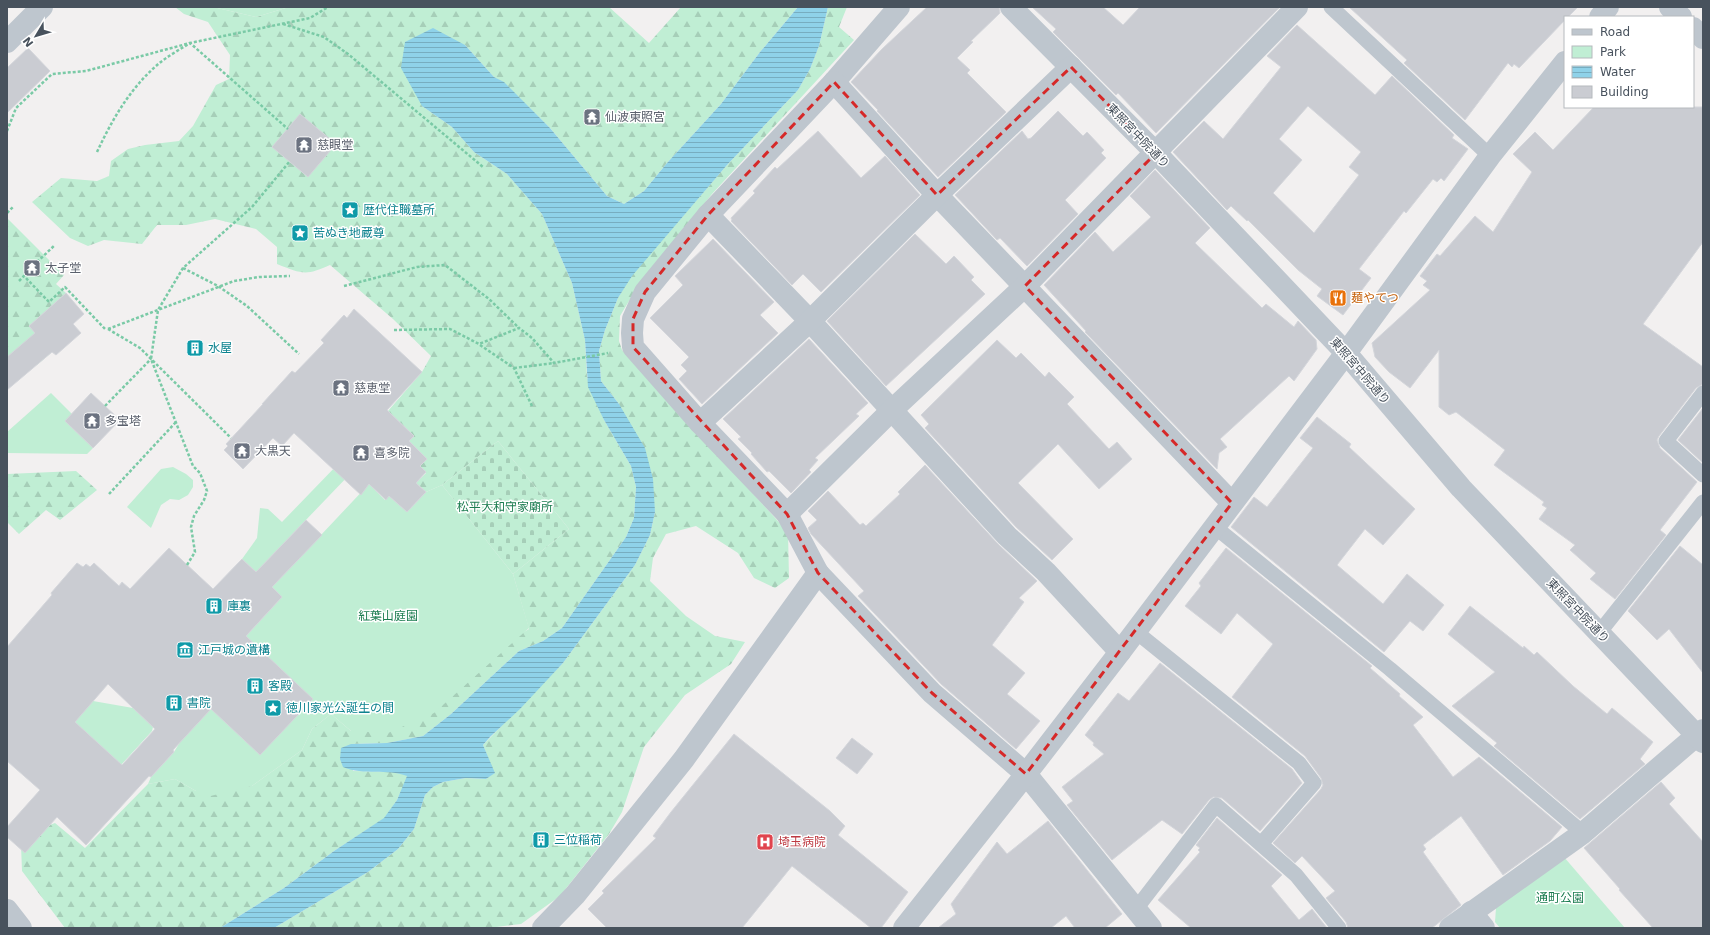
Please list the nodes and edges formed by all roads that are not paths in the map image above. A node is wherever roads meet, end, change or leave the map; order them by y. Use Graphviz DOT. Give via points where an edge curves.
graph roads {
  1 [pos="42,7"];
  2 [pos="899,7"];
  3 [pos="1011,7"];
  4 [pos="1297,7"];
  5 [pos="1331,7"];
  6 [pos="1608,7"];
  7 [pos="1670,7"];
  8 [pos="1601,16"];
  9 [pos="1680,16"];
  10 [pos="1694,29"];
  11 [pos="1703,38"];
  12 [pos="7,42"];
  13 [pos="1564,63"];
  14 [pos="1071,67"];
  15 [pos="834,82"];
  16 [pos="1156,153"];
  17 [pos="1490,156"];
  18 [pos="937,195"];
  19 [pos="708,215"];
  20 [pos="1025,286"];
  21 [pos="810,321"];
  22 [pos="1346,353"];
  23 [pos="1703,393"];
  24 [pos="892,410"];
  25 [pos="700,423"];
  26 [pos="1703,475"];
  27 [pos="1703,502"];
  28 [pos="1232,503"];
  29 [pos="787,514"];
  30 [pos="1215,527"];
  31 [pos="818,573"];
  32 [pos="1135,631"];
  33 [pos="1599,633"];
  34 [pos="1120,652"];
  35 [pos="1701,736"];
  36 [pos="1026,774"];
  37 [pos="1583,833"];
  38 [pos="1261,844"];
  39 [pos="1136,909"];
  40 [pos="7,910"];
  41 [pos="1478,920"];
  42 [pos="21,928"];
  43 [pos="543,928"];
  44 [pos="904,928"];
  45 [pos="1151,928"];
  46 [pos="1339,928"];
  47 [pos="1450,928"];
  1 -- 12 [label="street"];
  2 -- 15 [label="street"];
  3 -- 14 [label="street, 東照宮中院通り"];
  4 -- 16 [label="street"];
  5 -- 17 [label="lane"];
  6 -- 8 [label="street"];
  7 -- 9 [label="street"];
  10 -- 11 [label="street"];
  13 -- 17 [label="street"];
  14 -- 16 [label="street, 東照宮中院通り"];
  14 -- 18 [label="street"];
  15 -- 18 [label="street"];
  15 -- 19 [label="street"];
  16 -- 20 [label="street"];
  16 -- 22 [label="street, 東照宮中院通り"];
  17 -- 22 [label="street"];
  18 -- 20 [label="street"];
  18 -- 21 [label="street"];
  19 -- 21 [label="street"];
  19 -- 25 [label="street" via="645,292 633,320 632,333 633,347"];
  20 -- 24 [label="street"];
  20 -- 28 [label="street"];
  21 -- 24 [label="street"];
  21 -- 25 [label="street"];
  22 -- 28 [label="street"];
  22 -- 33 [label="street, 東照宮中院通り" via="1461,488"];
  23 -- 26 [label="lane" via="1666,441"];
  24 -- 29 [label="street"];
  24 -- 34 [label="street" via="1007,536 1046,572"];
  25 -- 29 [label="street"];
  27 -- 33 [label="lane"];
  28 -- 30 [label="street"];
  29 -- 31 [label="street"];
  30 -- 32 [label="street"];
  30 -- 37 [label="lane" via="1390,669"];
  31 -- 36 [label="street" via="932,693"];
  31 -- 43 [label="street" via="684,759 575,895"];
  32 -- 34 [label="street"];
  32 -- 38 [label="lane" via="1299,763 1314,783"];
  33 -- 35 [label="street, 東照宮中院通り"];
  34 -- 36 [label="street"];
  35 -- 37 [label="street"];
  36 -- 39 [label="street"];
  36 -- 44 [label="street"];
  37 -- 41 [label="street"];
  38 -- 39 [label="lane" via="1216,805"];
  38 -- 46 [label="lane" via="1296,875"];
  39 -- 45 [label="street"];
  40 -- 42 [label="street"];
  41 -- 47 [label="street"];
}
